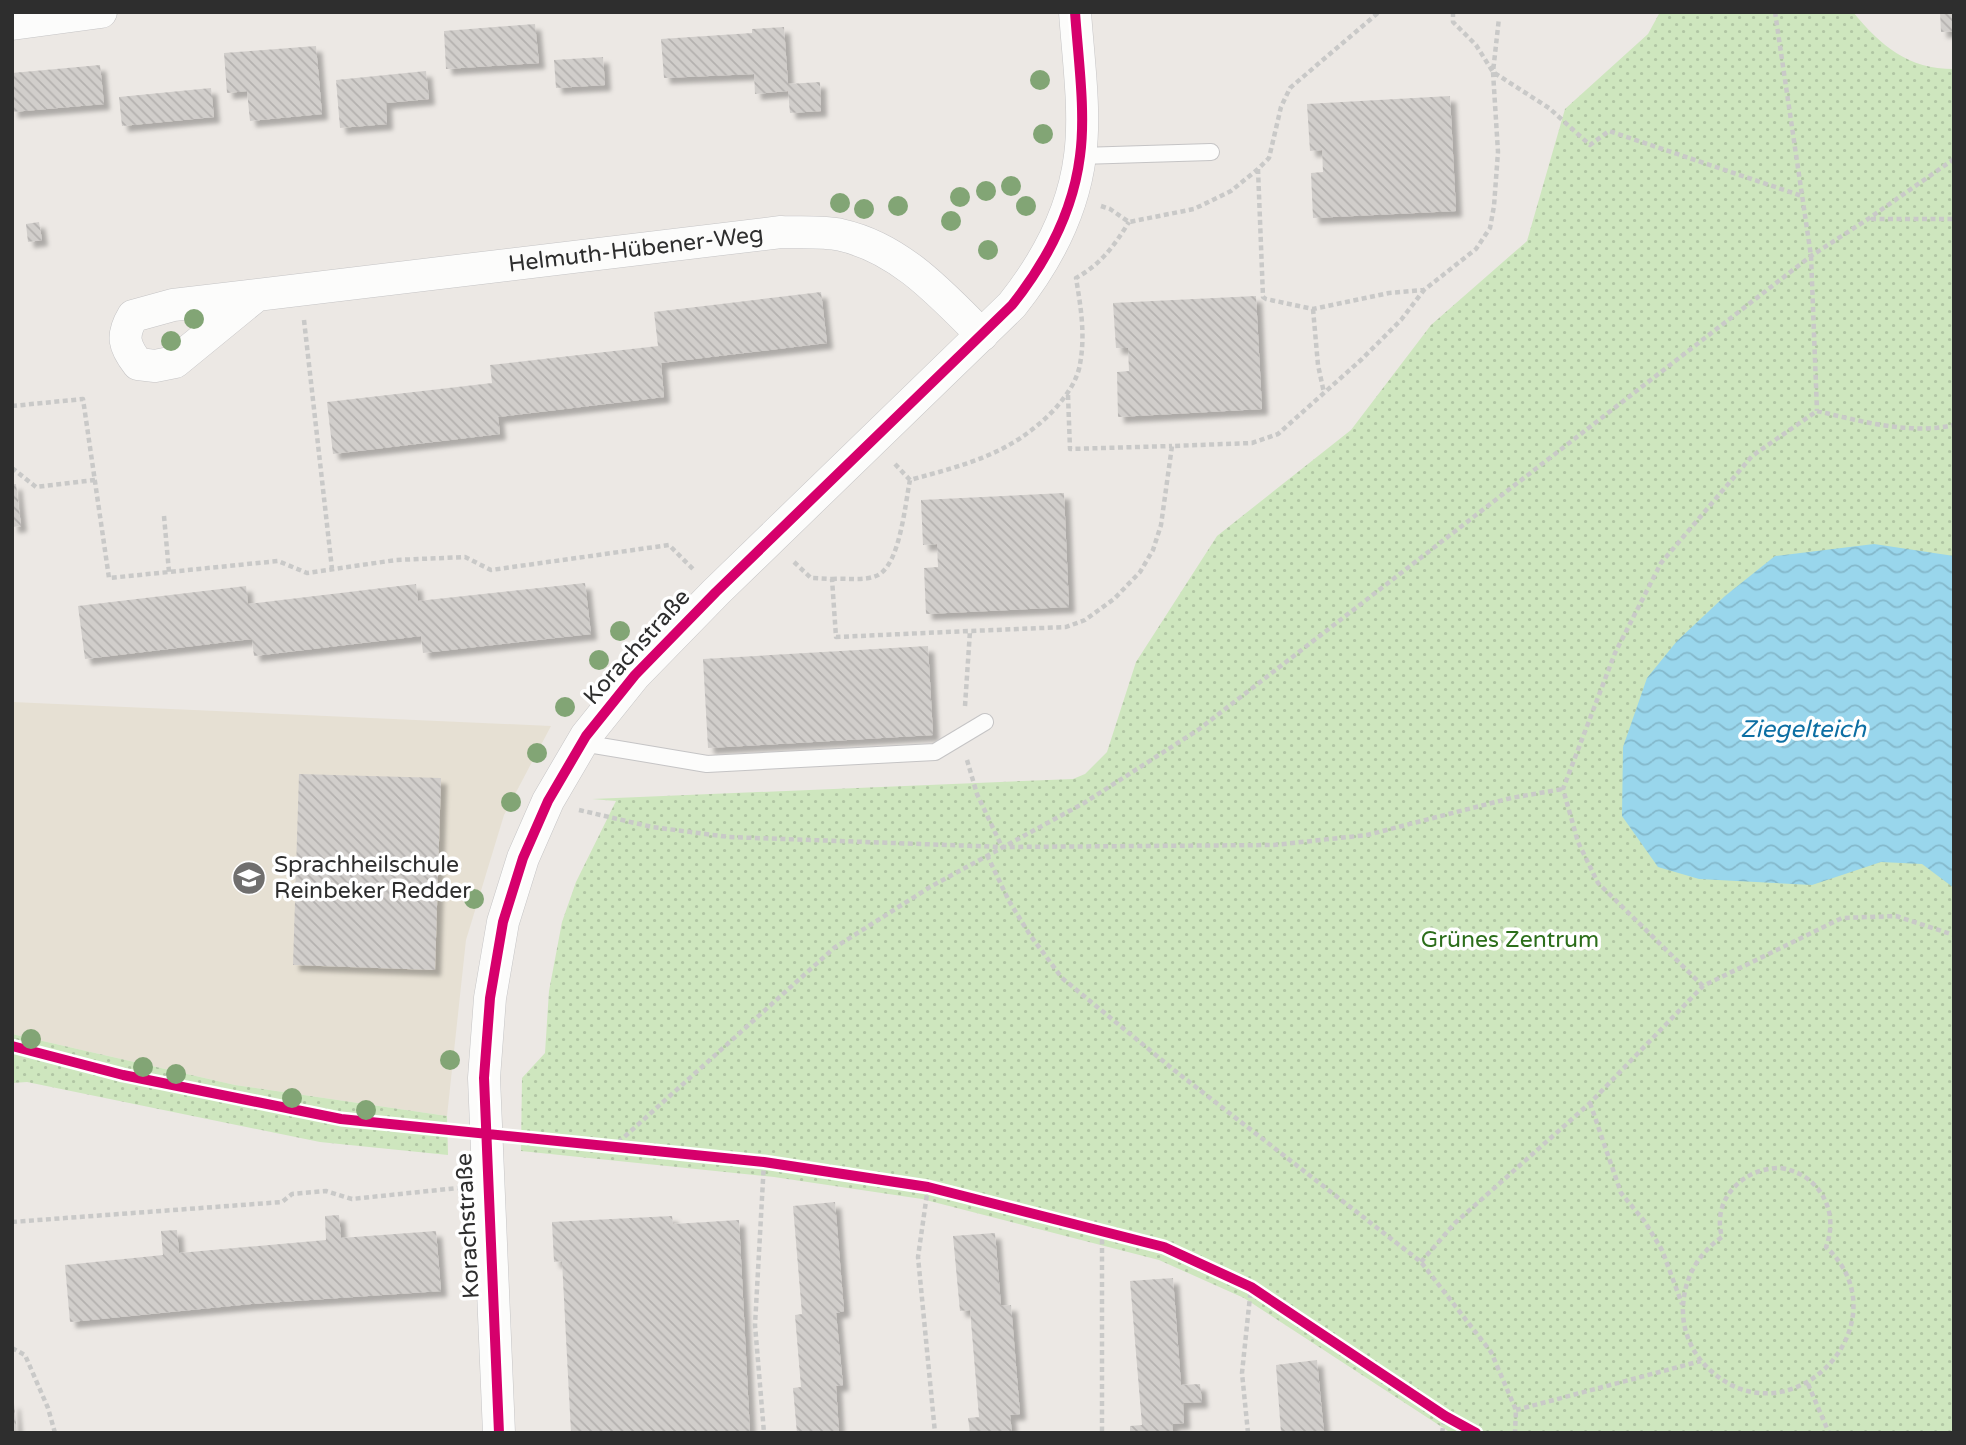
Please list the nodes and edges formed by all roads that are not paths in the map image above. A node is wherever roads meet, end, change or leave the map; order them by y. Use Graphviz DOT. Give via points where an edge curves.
graph roads {
  1 [pos="101,12"];
  2 [pos="1075,12"];
  3 [pos="12,24"];
  4 [pos="1211,152"];
  5 [pos="1080,156"];
  6 [pos="257,295"];
  7 [pos="982,335"];
  8 [pos="985,722"];
  9 [pos="582,743"];
  10 [pos="499,1433"];
  1 -- 3 [label="street"];
  2 -- 5 [label="street, Korachstraße"];
  4 -- 5 [label="lane"];
  5 -- 7 [label="street, Korachstraße" via="1072,197 1054,242 1033,277"];
  6 -- 7 [label="street, Helmuth-Hübener-Weg" via="781,232 840,234 884,250 924,277"];
  7 -- 9 [label="street, Korachstraße" via="635,674"];
  8 -- 9 [label="lane" via="935,752 916,745 791,751 707,764"];
  9 -- 10 [label="street, Korachstraße" via="548,801 523,858 503,922 490,998 484,1078 486,1185"];
}
